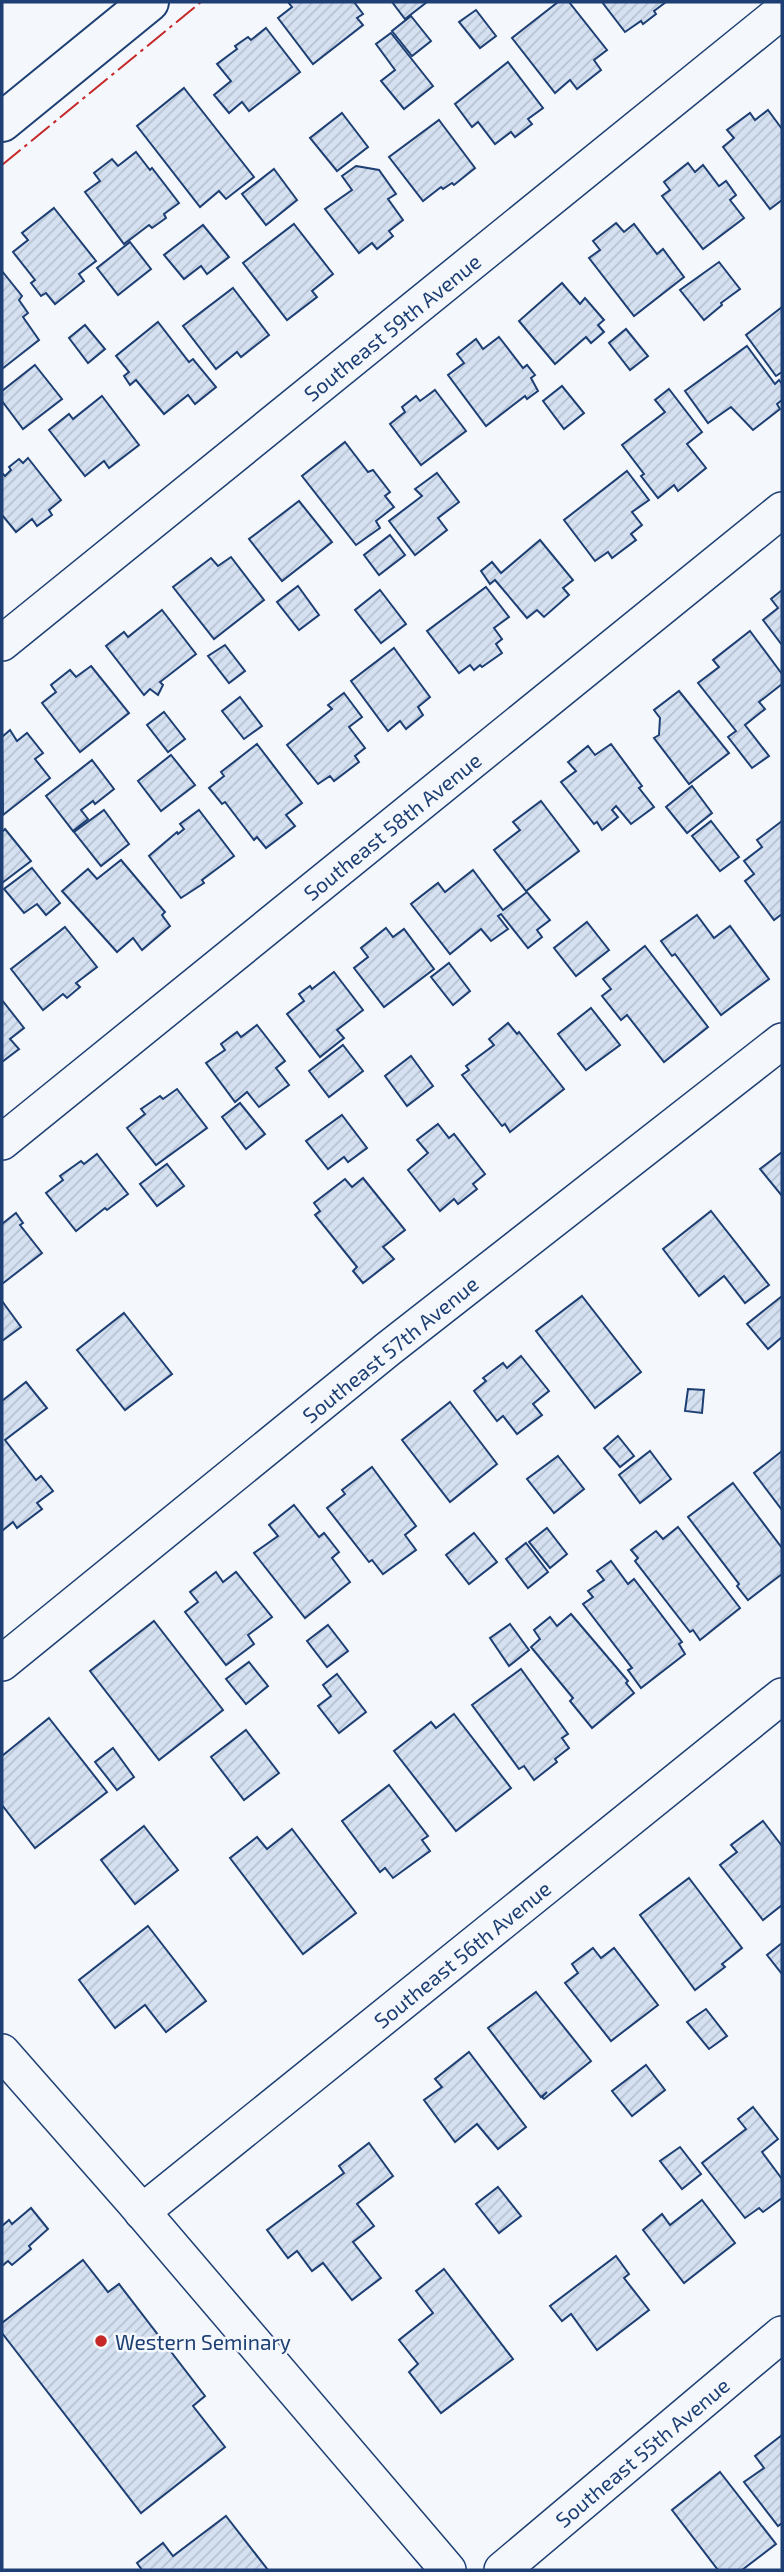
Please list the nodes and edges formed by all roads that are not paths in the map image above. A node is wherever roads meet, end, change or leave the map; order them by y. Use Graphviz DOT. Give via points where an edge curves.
graph roads {
  1 [pos="149,2"];
  2 [pos="782,11"];
  3 [pos="2,122"];
  4 [pos="782,510"];
  5 [pos="2,643"];
  6 [pos="782,1041"];
  7 [pos="2,1142"];
  8 [pos="2,1663"];
  9 [pos="782,1696"];
  10 [pos="2,2052"];
  11 [pos="142,2212"];
  12 [pos="782,2334"];
  13 [pos="448,2570"];
  14 [pos="502,2570"];
  1 -- 3 [label="main road"];
  2 -- 5 [label="street, Southeast 59th Avenue"];
  4 -- 7 [label="street, Southeast 58th Avenue"];
  6 -- 8 [label="street, Southeast 57th Avenue" via="388,1349"];
  9 -- 11 [label="street, Southeast 56th Avenue"];
  10 -- 11 [label="street"];
  11 -- 13 [label="street"];
  12 -- 14 [label="street, Southeast 55th Avenue"];
}
